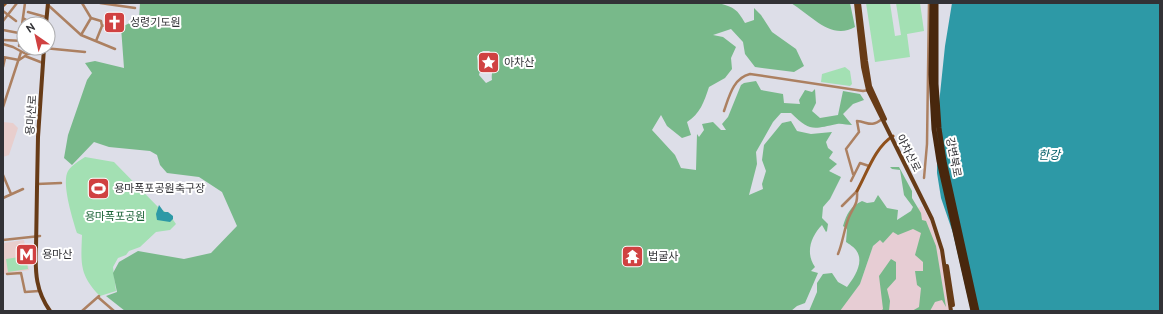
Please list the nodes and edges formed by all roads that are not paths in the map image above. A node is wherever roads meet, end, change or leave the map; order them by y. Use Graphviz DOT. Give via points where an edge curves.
graph roads {
  1 [pos="17,3"];
  2 [pos="24,3"];
  3 [pos="82,3"];
  4 [pos="100,3"];
  5 [pos="858,3"];
  6 [pos="931,3"];
  7 [pos="936,3"];
  8 [pos="48,4"];
  9 [pos="111,4"];
  10 [pos="135,8"];
  11 [pos="3,11"];
  12 [pos="28,12"];
  13 [pos="7,15"];
  14 [pos="23,16"];
  15 [pos="42,16"];
  16 [pos="46,16"];
  17 [pos="91,18"];
  18 [pos="3,21"];
  19 [pos="16,21"];
  20 [pos="3,30"];
  21 [pos="16,33"];
  22 [pos="80,34"];
  23 [pos="3,40"];
  24 [pos="16,40"];
  25 [pos="96,42"];
  26 [pos="3,44"];
  27 [pos="16,49"];
  28 [pos="114,49"];
  29 [pos="56,51"];
  30 [pos="85,52"];
  31 [pos="20,56"];
  32 [pos="44,56"];
  33 [pos="4,58"];
  34 [pos="19,60"];
  35 [pos="43,63"];
  36 [pos="3,67"];
  37 [pos="870,90"];
  38 [pos="3,95"];
  39 [pos="872,95"];
  40 [pos="7,96"];
  41 [pos="3,107"];
  42 [pos="724,110"];
  43 [pos="882,119"];
  44 [pos="892,137"];
  45 [pos="869,166"];
  46 [pos="853,174"];
  47 [pos="3,175"];
  48 [pos="924,178"];
  49 [pos="851,181"];
  50 [pos="61,184"];
  51 [pos="37,186"];
  52 [pos="23,189"];
  53 [pos="858,190"];
  54 [pos="11,194"];
  55 [pos="3,198"];
  56 [pos="842,206"];
  57 [pos="40,236"];
  58 [pos="3,240"];
  59 [pos="838,254"];
  60 [pos="7,274"];
  61 [pos="39,291"];
  62 [pos="971,295"];
  63 [pos="84,310"];
  64 [pos="50,311"];
  65 [pos="114,311"];
  66 [pos="952,311"];
  67 [pos="973,311"];
  68 [pos="977,311"];
  1 -- 13 [label="street"];
  2 -- 14 [label="street"];
  3 -- 17 [label="street"];
  4 -- 9 [label="street"];
  5 -- 37 [label="main road, 아차산로"];
  6 -- 48 [label="street"];
  6 -- 62 [label="highway, 강변북로" via="934,129 939,161"];
  7 -- 62 [label="highway, 강변북로" via="938,128"];
  8 -- 16 [label="main road"];
  8 -- 22 [label="street"];
  9 -- 10 [label="street"];
  11 -- 13 [label="street"];
  12 -- 15 [label="street"];
  13 -- 18 [label="street"];
  13 -- 19 [label="street"];
  17 -- 22 [label="street"];
  17 -- 25 [label="street" via="101,21 104,25"];
  20 -- 21 [label="street"];
  22 -- 25 [label="street"];
  23 -- 24 [label="street"];
  25 -- 28 [label="street"];
  26 -- 27 [label="street"];
  29 -- 30 [label="street"];
  31 -- 34 [label="street"];
  32 -- 35 [label="main road, 용마산로"];
  33 -- 34 [label="street"];
  33 -- 36 [label="street"];
  34 -- 35 [label="street" via="25,56"];
  34 -- 40 [label="street"];
  35 -- 51 [label="main road, 용마산로"];
  37 -- 39 [label="main road, 아차산로"];
  37 -- 42 [label="street" via="750,74 740,79 733,87"];
  38 -- 40 [label="street"];
  39 -- 43 [label="main road, 아차산로"];
  39 -- 44 [label="main road, 아차산로"];
  40 -- 41 [label="street"];
  43 -- 44 [label="main road, 아차산로"];
  43 -- 46 [label="street" via="866,125 857,121 858,132 846,149"];
  44 -- 45 [label="street"];
  44 -- 66 [label="main road, 아차산로" via="938,235"];
  44 -- 66 [label="main road, 아차산로" via="936,222 950,282"];
  45 -- 46 [label="street" via="860,163"];
  45 -- 53 [label="street"];
  46 -- 49 [label="street"];
  47 -- 54 [label="street"];
  50 -- 51 [label="street"];
  51 -- 61 [label="main road, 용마산로, bridge" via="36,272"];
  52 -- 54 [label="street"];
  53 -- 56 [label="street"];
  53 -- 59 [label="street" via="858,202 848,217"];
  54 -- 55 [label="street"];
  57 -- 58 [label="street"];
  60 -- 61 [label="street" via="21,273 25,292"];
  61 -- 64 [label="main road, 용마산로"];
  62 -- 67 [label="highway, 강변북로"];
  62 -- 68 [label="highway, 강변북로"];
  63 -- 65 [label="street" via="99,297"];
}
